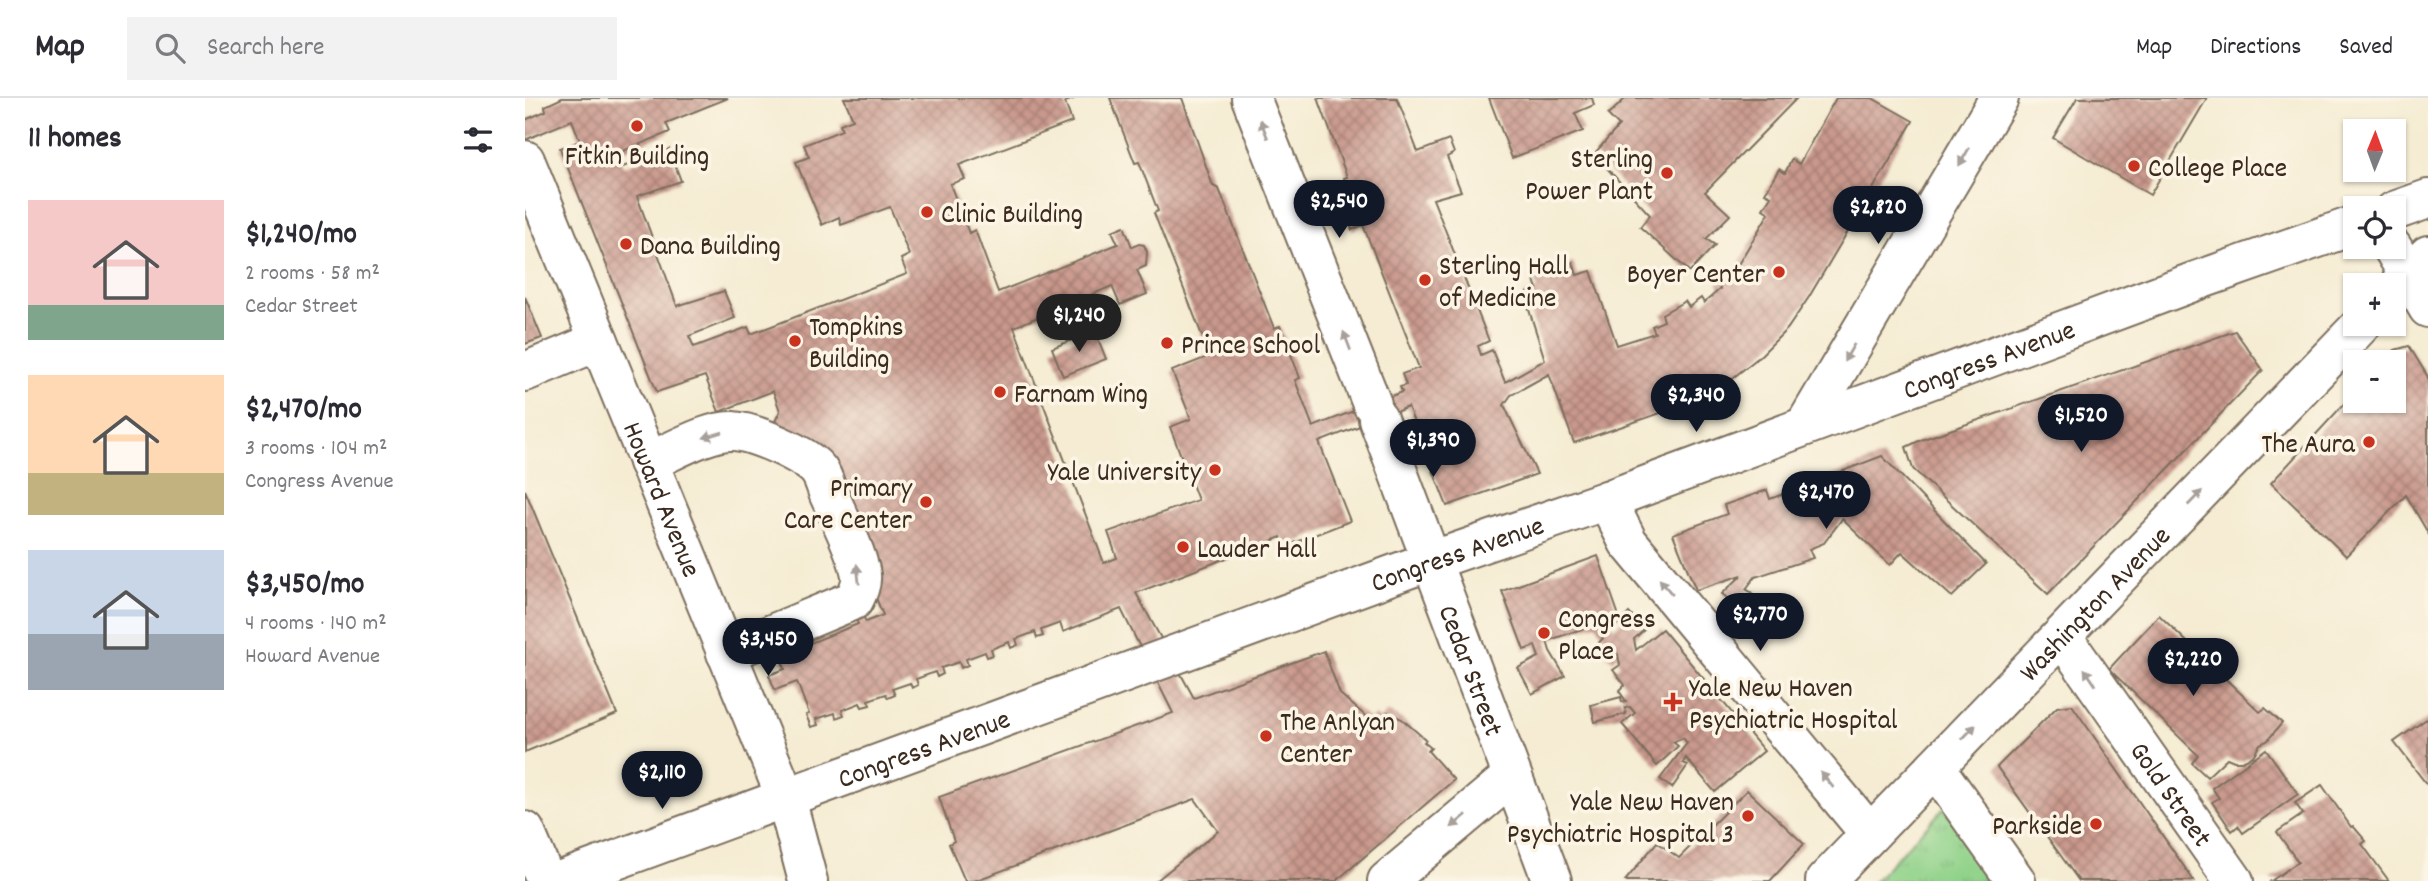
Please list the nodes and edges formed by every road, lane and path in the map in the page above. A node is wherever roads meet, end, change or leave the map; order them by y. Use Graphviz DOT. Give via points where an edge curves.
graph roads {
  1 [pos="1251,98"];
  2 [pos="1999,98"];
  3 [pos="525,159"];
  4 [pos="2428,199"];
  5 [pos="2406,207"];
  6 [pos="2343,229"];
  7 [pos="2406,267"];
  8 [pos="2428,308"];
  9 [pos="2350,336"];
  10 [pos="599,341"];
  11 [pos="525,372"];
  12 [pos="1806,424"];
  13 [pos="648,462"];
  14 [pos="1607,500"];
  15 [pos="1433,561"];
  16 [pos="2062,636"];
  17 [pos="726,653"];
  18 [pos="1935,767"];
  19 [pos="1511,778"];
  20 [pos="786,798"];
  21 [pos="525,831"];
  22 [pos="1870,834"];
  23 [pos="546,881"];
  24 [pos="559,881"];
  25 [pos="808,881"];
  26 [pos="1387,881"];
  27 [pos="1552,881"];
  28 [pos="1825,881"];
  29 [pos="2016,881"];
  30 [pos="2234,881"];
  15 -- 1 [label="main road, Cedar Street, one-way"];
  2 -- 12 [label="main road, one-way"];
  3 -- 10 [label="main road, Howard Avenue"];
  4 -- 5 [label="main road"];
  6 -- 12 [label="main road, Congress Avenue"];
  7 -- 8 [label="main road"];
  16 -- 9 [label="main road, Washington Avenue, one-way"];
  10 -- 11 [label="main road"];
  10 -- 13 [label="main road, Howard Avenue"];
  12 -- 14 [label="main road, Congress Avenue"];
  13 -- 17 [label="main road, Howard Avenue"];
  17 -- 13 [label="main road, one-way" via="854,600 861,576 840,520 818,470 806,459 753,435 723,432"];
  14 -- 15 [label="main road, Congress Avenue"];
  22 -- 14 [label="main road, one-way" via="1628,542"];
  15 -- 19 [label="main road, Cedar Street"];
  15 -- 20 [label="main road, Congress Avenue"];
  18 -- 16 [label="main road, Washington Avenue, one-way"];
  30 -- 16 [label="main road, Gold Street, one-way"];
  17 -- 20 [label="main road, Howard Avenue"];
  18 -- 22 [label="main road, Washington Avenue"];
  18 -- 29 [label="main road"];
  19 -- 26 [label="main road, one-way"];
  19 -- 27 [label="main road, Cedar Street"];
  20 -- 24 [label="main road, Congress Avenue"];
  20 -- 25 [label="main road, Howard Avenue"];
  21 -- 23 [label="main road"];
  22 -- 28 [label="main road, Washington Avenue"];
}
